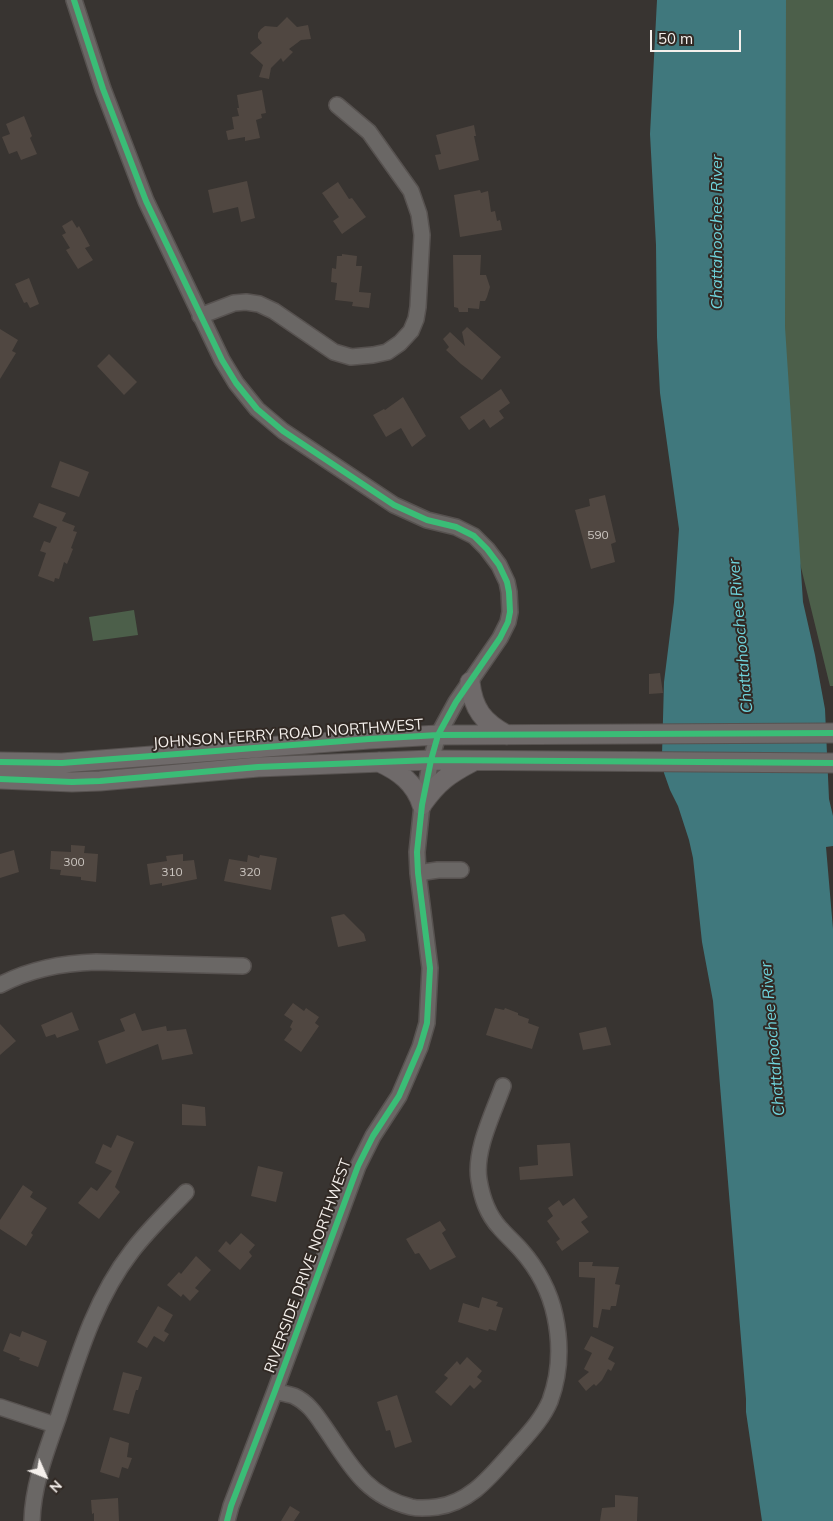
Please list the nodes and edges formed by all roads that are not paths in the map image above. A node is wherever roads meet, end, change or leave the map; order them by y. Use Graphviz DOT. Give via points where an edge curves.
graph roads {
  1 [pos="76,2"];
  2 [pos="337,105"];
  3 [pos="200,316"];
  4 [pos="470,682"];
  5 [pos="833,733"];
  6 [pos="438,735"];
  7 [pos="507,735"];
  8 [pos="431,760"];
  9 [pos="476,760"];
  10 [pos="377,761"];
  11 [pos="0,762"];
  12 [pos="833,764"];
  13 [pos="0,779"];
  14 [pos="422,804"];
  15 [pos="461,870"];
  16 [pos="418,873"];
  17 [pos="243,966"];
  18 [pos="0,985"];
  19 [pos="503,1086"];
  20 [pos="186,1192"];
  21 [pos="275,1392"];
  22 [pos="0,1406"];
  23 [pos="55,1425"];
  24 [pos="32,1521"];
  25 [pos="228,1521"];
  1 -- 3 [label="street, RIVERSIDE DRIVE NORTHWEST" via="103,90 146,201"];
  2 -- 3 [label="street" via="369,132 411,191 419,214 422,235 418,307 411,331 400,344 387,352 351,357 334,352 274,311 258,304 234,303"];
  3 -- 4 [label="street, RIVERSIDE DRIVE NORTHWEST" via="236,383 283,431 394,505 427,520 465,531 480,542 499,565 509,592 508,622"];
  4 -- 6 [label="street, RIVERSIDE DRIVE NORTHWEST"];
  4 -- 7 [label="main road" via="478,711 492,726"];
  5 -- 7 [label="main road, JOHNSON FERRY ROAD NORTHWEST"];
  6 -- 7 [label="main road, JOHNSON FERRY ROAD NORTHWEST"];
  6 -- 8 [label="street, RIVERSIDE DRIVE NORTHWEST"];
  6 -- 11 [label="main road, JOHNSON FERRY ROAD NORTHWEST" via="81,762"];
  8 -- 9 [label="main road, JOHNSON FERRY ROAD NORTHWEST"];
  8 -- 10 [label="main road, JOHNSON FERRY ROAD NORTHWEST"];
  8 -- 14 [label="street, RIVERSIDE DRIVE NORTHWEST"];
  9 -- 12 [label="main road, JOHNSON FERRY ROAD NORTHWEST"];
  9 -- 14 [label="main road" via="448,775"];
  10 -- 13 [label="main road, JOHNSON FERRY ROAD NORTHWEST" via="258,767 100,781"];
  10 -- 14 [label="main road" via="407,780"];
  14 -- 16 [label="street, RIVERSIDE DRIVE NORTHWEST"];
  15 -- 16 [label="street"];
  16 -- 21 [label="street, RIVERSIDE DRIVE NORTHWEST" via="430,968 427,1022 420,1048 399,1096 358,1166"];
  17 -- 18 [label="street" via="72,963 27,973"];
  19 -- 21 [label="street" via="481,1146 478,1178 489,1213 534,1267 547,1290 555,1315 559,1346 557,1376 549,1403 536,1425 472,1493 443,1506 414,1507 391,1501 371,1489 311,1408 294,1396"];
  20 -- 23 [label="street" via="132,1252 104,1295 83,1340"];
  21 -- 25 [label="street, RIVERSIDE DRIVE NORTHWEST"];
  22 -- 23 [label="street"];
  23 -- 24 [label="street" via="38,1476"];
}
